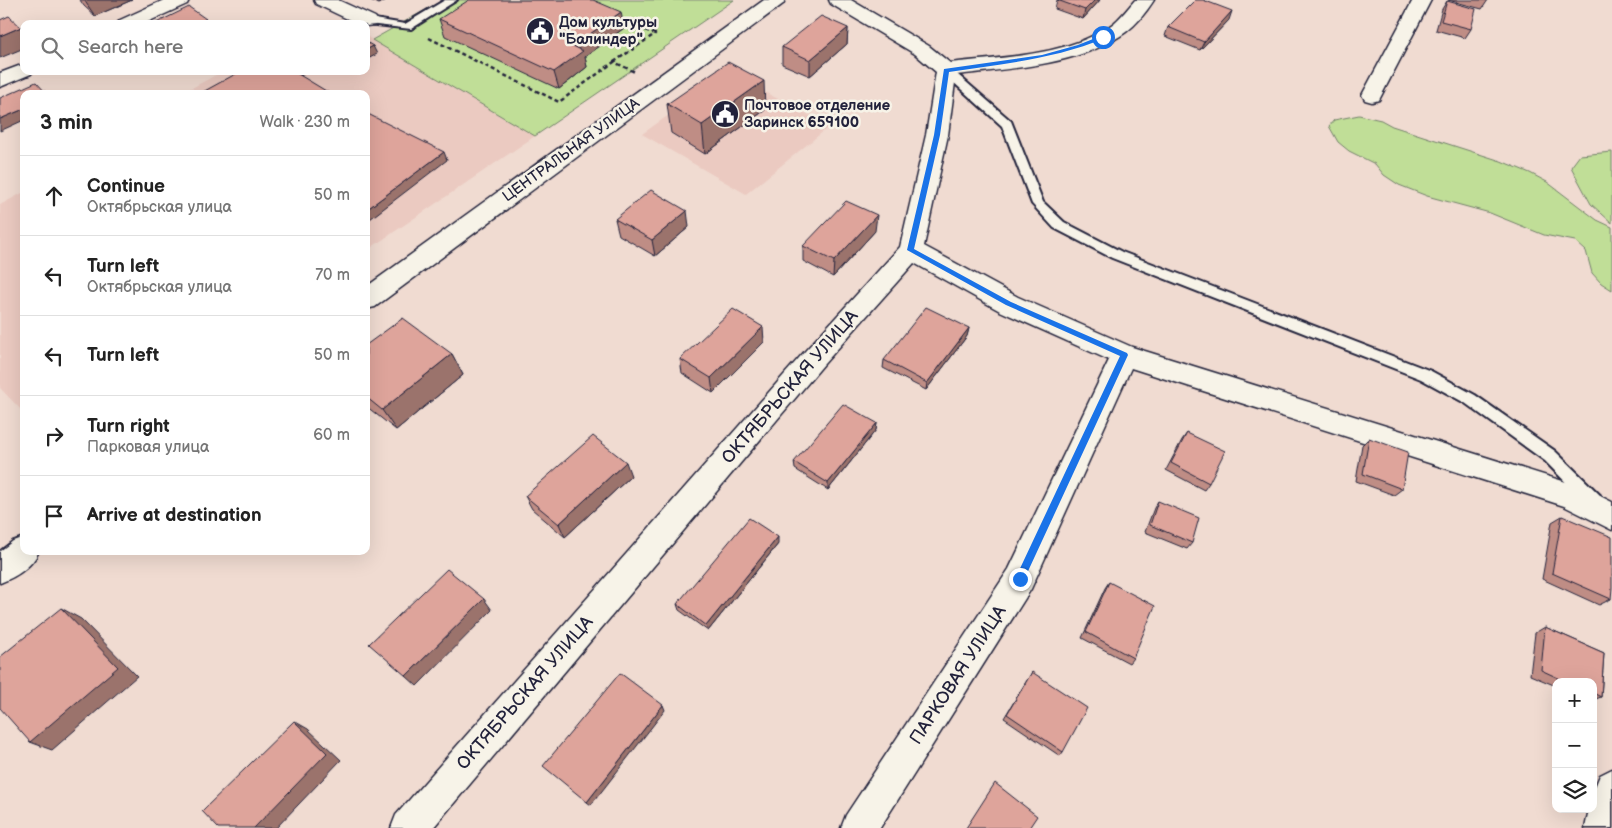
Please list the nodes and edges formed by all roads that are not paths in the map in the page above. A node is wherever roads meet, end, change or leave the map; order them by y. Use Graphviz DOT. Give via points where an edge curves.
graph roads {
  1 [pos="180,0"];
  2 [pos="323,0"];
  3 [pos="452,0"];
  4 [pos="776,0"];
  5 [pos="838,0"];
  6 [pos="1145,0"];
  7 [pos="1422,0"];
  8 [pos="136,20"];
  9 [pos="368,20"];
  10 [pos="370,20"];
  11 [pos="946,70"];
  12 [pos="20,72"];
  13 [pos="0,81"];
  14 [pos="1372,96"];
  15 [pos="910,250"];
  16 [pos="370,297"];
  17 [pos="1124,355"];
  18 [pos="1610,515"];
  19 [pos="20,554"];
  20 [pos="0,569"];
  21 [pos="1612,787"];
  22 [pos="409,828"];
  23 [pos="859,828"];
  24 [pos="1604,828"];
  1 -- 8 [label="street"];
  2 -- 9 [label="street"];
  3 -- 10 [label="lane" via="407,27"];
  4 -- 16 [label="street, ЦЕНТРАЛЬНАЯ УЛИЦА"];
  5 -- 11 [label="street" via="922,50"];
  6 -- 11 [label="street" via="1120,27 1080,46 1042,57"];
  7 -- 14 [label="street"];
  11 -- 15 [label="street, ОКТЯБРЬСКАЯ УЛИЦА" via="937,135"];
  11 -- 18 [label="lane" via="1007,124 1038,204 1059,225 1117,256 1426,375 1470,399 1550,456"];
  12 -- 13 [label="street"];
  15 -- 17 [label="street" via="1009,304"];
  15 -- 22 [label="street, ОКТЯБРЬСКАЯ УЛИЦА"];
  17 -- 18 [label="street" via="1572,496"];
  17 -- 23 [label="street, ПАРКОВАЯ УЛИЦА" via="1020,579"];
  19 -- 20 [label="street"];
  21 -- 24 [label="street"];
}
